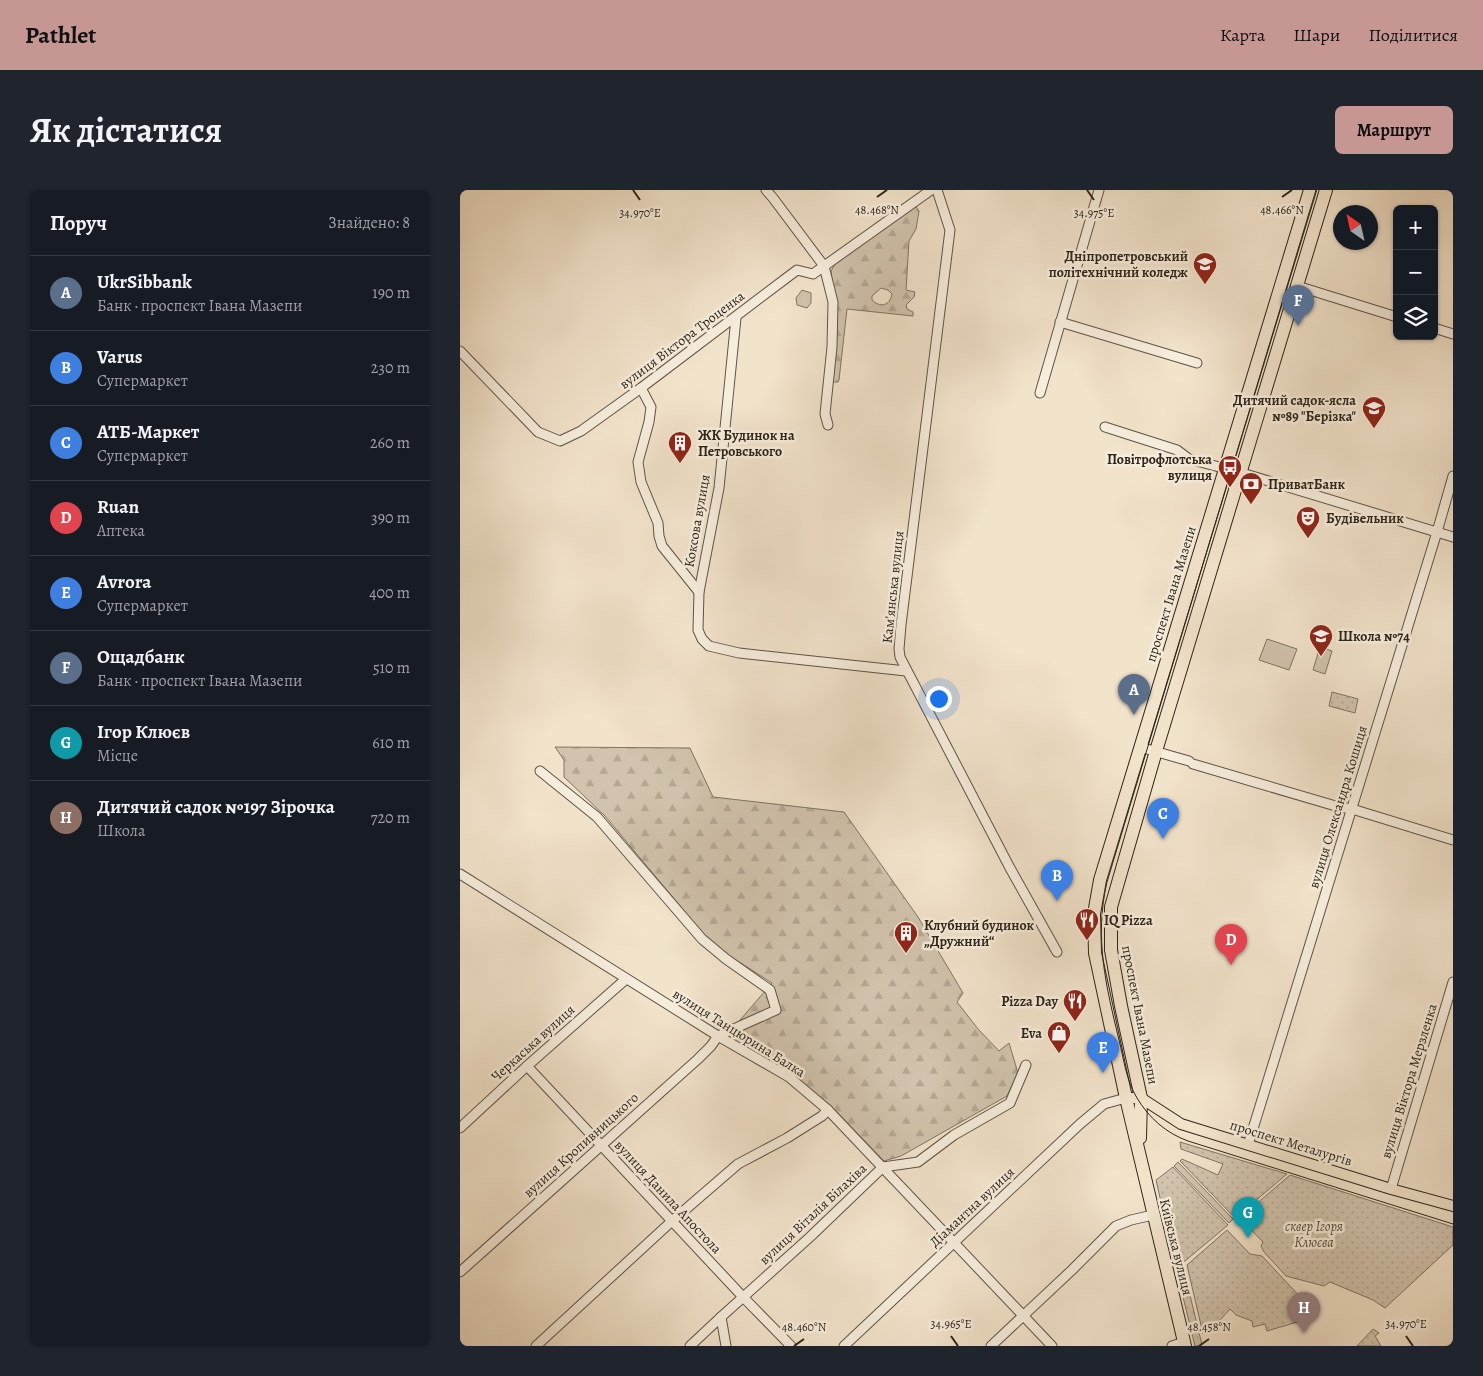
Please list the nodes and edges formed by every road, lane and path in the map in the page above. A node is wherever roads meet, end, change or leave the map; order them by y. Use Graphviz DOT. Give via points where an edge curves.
graph roads {
  1 [pos="766,190"];
  2 [pos="931,190"];
  3 [pos="937,190"];
  4 [pos="1099,190"];
  5 [pos="1310,190"];
  6 [pos="1326,190"];
  7 [pos="824,266"];
  8 [pos="1296,286"];
  9 [pos="1393,316"];
  10 [pos="736,318"];
  11 [pos="1060,322"];
  12 [pos="1438,329"];
  13 [pos="1453,334"];
  14 [pos="460,351"];
  15 [pos="1197,363"];
  16 [pos="641,388"];
  17 [pos="1040,393"];
  18 [pos="828,425"];
  19 [pos="1105,427"];
  20 [pos="1225,468"];
  21 [pos="1242,473"];
  22 [pos="1453,476"];
  23 [pos="1437,532"];
  24 [pos="1453,537"];
  25 [pos="699,592"];
  26 [pos="906,671"];
  27 [pos="1140,747"];
  28 [pos="1156,751"];
  29 [pos="540,771"];
  30 [pos="1352,809"];
  31 [pos="1453,840"];
  32 [pos="460,874"];
  33 [pos="1057,952"];
  34 [pos="626,979"];
  35 [pos="1453,982"];
  36 [pos="718,1036"];
  37 [pos="1026,1065"];
  38 [pos="527,1066"];
  39 [pos="1126,1098"];
  40 [pos="1141,1098"];
  41 [pos="828,1110"];
  42 [pos="460,1128"];
  43 [pos="601,1145"];
  44 [pos="1248,1145"];
  45 [pos="1140,1156"];
  46 [pos="883,1167"];
  47 [pos="1391,1188"];
  48 [pos="1453,1206"];
  49 [pos="1153,1215"];
  50 [pos="672,1221"];
  51 [pos="955,1242"];
  52 [pos="460,1272"];
  53 [pos="743,1297"];
  54 [pos="1023,1316"];
  55 [pos="721,1317"];
  56 [pos="1180,1345"];
  57 [pos="536,1346"];
  58 [pos="690,1346"];
  59 [pos="726,1346"];
  60 [pos="791,1346"];
  61 [pos="844,1346"];
  62 [pos="991,1346"];
  63 [pos="1052,1346"];
  1 -- 7 [label="street"];
  2 -- 7 [label="street, вулиця Віктора Троценка"];
  3 -- 26 [label="street, Камʼянська вулиця" via="950,230 901,626 899,649"];
  4 -- 11 [label="street"];
  5 -- 20 [label="highway, проспект Івана Мазепи"];
  6 -- 8 [label="highway, проспект Івана Мазепи"];
  7 -- 10 [label="street, вулиця Віктора Троценка" via="813,274 797,270"];
  7 -- 18 [label="street" via="832,302 832,347 825,414"];
  8 -- 9 [label="street"];
  8 -- 21 [label="highway, проспект Івана Мазепи"];
  10 -- 16 [label="street, вулиця Віктора Троценка"];
  10 -- 25 [label="street, Коксова вулиця" via="718,488"];
  11 -- 15 [label="street"];
  11 -- 17 [label="street"];
  12 -- 13 [label="street"];
  14 -- 16 [label="street, вулиця Віктора Троценка" via="538,432 560,441 581,431"];
  16 -- 25 [label="street" via="651,408 638,462 641,482 658,523 662,546"];
  19 -- 20 [label="street" via="1177,450 1189,459"];
  20 -- 21 [label="street"];
  20 -- 27 [label="highway, проспект Івана Мазепи"];
  21 -- 23 [label="street"];
  21 -- 28 [label="highway, проспект Івана Мазепи"];
  22 -- 23 [label="street, вулиця Олександра Кошиця"];
  23 -- 24 [label="street"];
  23 -- 30 [label="street, вулиця Олександра Кошиця"];
  25 -- 26 [label="street, Коксова вулиця" via="698,630 709,646 739,653"];
  26 -- 33 [label="street, Камʼянська вулиця"];
  27 -- 28 [label="street"];
  27 -- 39 [label="highway, проспект Івана Мазепи" via="1100,880 1094,921 1096,953"];
  28 -- 30 [label="street"];
  28 -- 40 [label="highway, проспект Івана Мазепи" via="1111,907 1111,950"];
  29 -- 36 [label="street" via="597,817 702,940 770,990 776,1010"];
  30 -- 31 [label="street"];
  30 -- 44 [label="street, вулиця Олександра Кошиця"];
  32 -- 34 [label="street, вулиця Танцюрина Балка"];
  34 -- 36 [label="street, вулиця Танцюрина Балка"];
  34 -- 38 [label="street, Черкаська вулиця"];
  35 -- 47 [label="street, вулиця Віктора Мерзленка"];
  36 -- 41 [label="street, вулиця Танцюрина Балка" via="789,1078"];
  36 -- 43 [label="street, вулиця Кропивницького" via="698,1059"];
  37 -- 46 [label="street, вулиця Віталія Білахіва" via="1010,1103 954,1135 918,1162"];
  38 -- 42 [label="street, Черкаська вулиця"];
  38 -- 43 [label="street, вулиця Данила Апостола"];
  39 -- 40 [label="main road"];
  39 -- 45 [label="highway, Київська вулиця"];
  39 -- 51 [label="street, Діамантна вулиця" via="1104,1104 1080,1124"];
  40 -- 44 [label="main road, проспект Металургів" via="1181,1124"];
  40 -- 45 [label="highway, Київська вулиця"];
  41 -- 46 [label="street, вулиця Танцюрина Балка"];
  41 -- 50 [label="street" via="787,1138 738,1164"];
  43 -- 50 [label="street, вулиця Данила Апостола"];
  43 -- 52 [label="street, вулиця Кропивницького"];
  44 -- 47 [label="main road, проспект Металургів"];
  45 -- 49 [label="highway, Київська вулиця"];
  46 -- 51 [label="street, вулиця Танцюрина Балка"];
  46 -- 53 [label="street, вулиця Віталія Білахіва"];
  47 -- 48 [label="main road, проспект Металургів"];
  49 -- 54 [label="street" via="1116,1226"];
  49 -- 56 [label="highway, Київська вулиця"];
  50 -- 53 [label="street, вулиця Данила Апостола"];
  50 -- 57 [label="street"];
  51 -- 54 [label="street, вулиця Танцюрина Балка"];
  51 -- 61 [label="street, Діамантна вулиця"];
  53 -- 55 [label="street, вулиця Віталія Білахіва"];
  53 -- 60 [label="street, вулиця Данила Апостола"];
  54 -- 62 [label="street"];
  54 -- 63 [label="street, вулиця Танцюрина Балка"];
  55 -- 58 [label="street, вулиця Віталія Білахіва"];
  55 -- 59 [label="street"];
}
